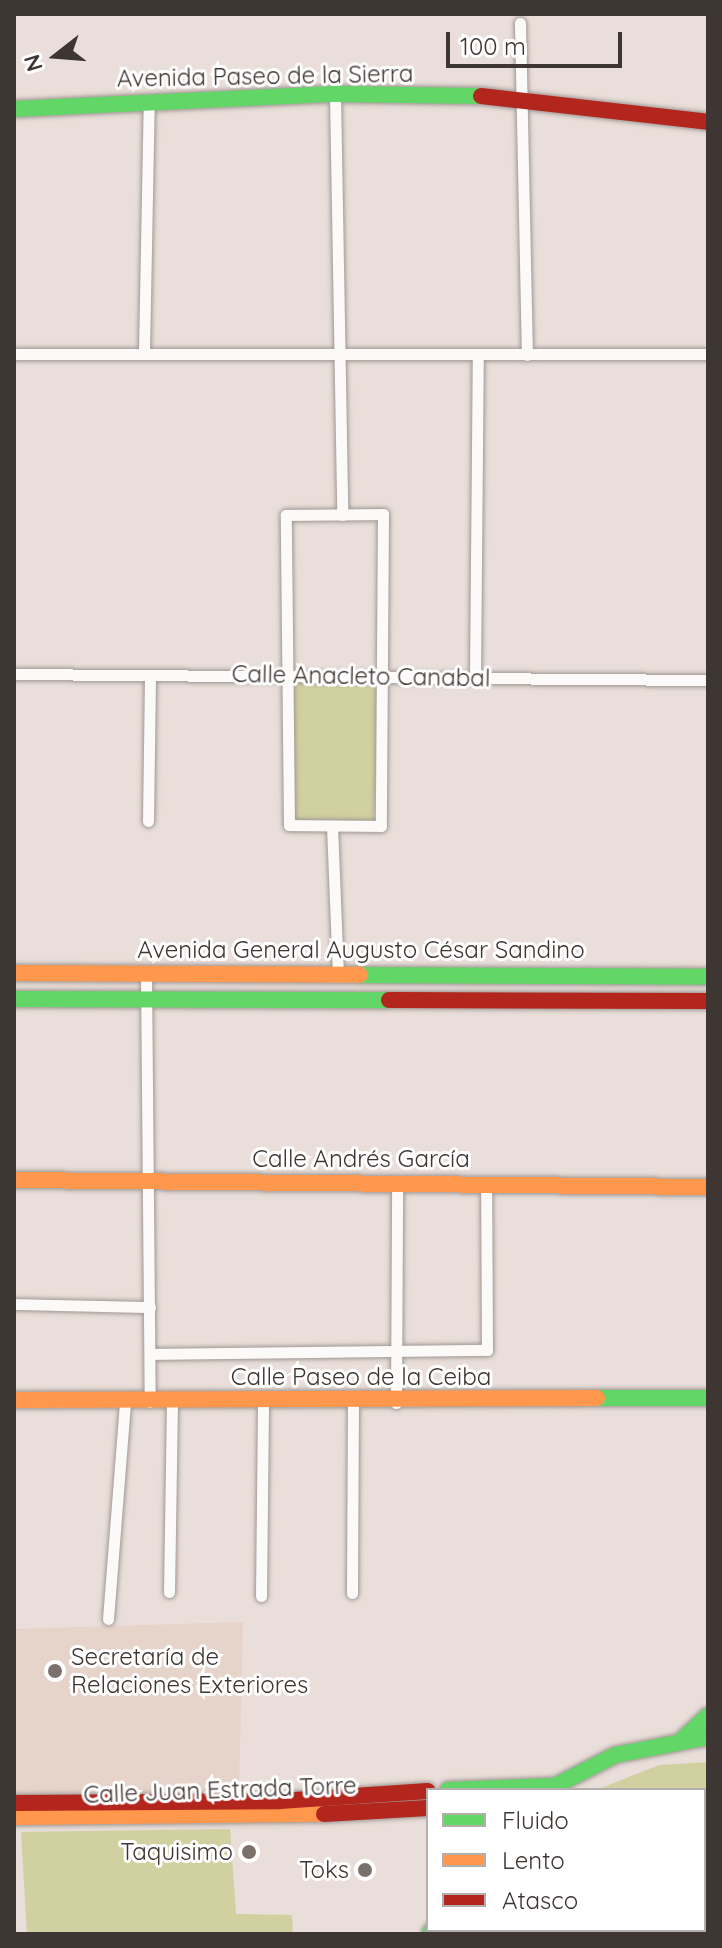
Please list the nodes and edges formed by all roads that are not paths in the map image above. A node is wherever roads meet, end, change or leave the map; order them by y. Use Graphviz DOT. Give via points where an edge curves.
graph roads {
  1 [pos="520,23"];
  2 [pos="335,94"];
  3 [pos="520,97"];
  4 [pos="149,101"];
  5 [pos="14,109"];
  6 [pos="708,122"];
  7 [pos="144,351"];
  8 [pos="341,353"];
  9 [pos="14,354"];
  10 [pos="708,354"];
  11 [pos="527,355"];
  12 [pos="478,356"];
  13 [pos="342,515"];
  14 [pos="290,673"];
  15 [pos="14,674"];
  16 [pos="150,676"];
  17 [pos="379,676"];
  18 [pos="475,677"];
  19 [pos="708,680"];
  20 [pos="148,821"];
  21 [pos="332,826"];
  22 [pos="14,973"];
  23 [pos="146,973"];
  24 [pos="338,974"];
  25 [pos="708,977"];
  26 [pos="146,998"];
  27 [pos="14,999"];
  28 [pos="708,1001"];
  29 [pos="14,1180"];
  30 [pos="149,1181"];
  31 [pos="397,1183"];
  32 [pos="486,1183"];
  33 [pos="708,1187"];
  34 [pos="14,1304"];
  35 [pos="150,1307"];
  36 [pos="396,1351"];
  37 [pos="151,1354"];
  38 [pos="708,1398"];
  39 [pos="14,1400"];
  40 [pos="263,1400"];
  41 [pos="125,1402"];
  42 [pos="150,1402"];
  43 [pos="172,1402"];
  44 [pos="353,1402"];
  45 [pos="396,1403"];
  46 [pos="169,1592"];
  47 [pos="352,1593"];
  48 [pos="261,1596"];
  49 [pos="108,1619"];
  50 [pos="708,1716"];
  51 [pos="708,1737"];
  52 [pos="683,1739"];
  53 [pos="549,1788"];
  54 [pos="426,1791"];
  55 [pos="14,1803"];
  56 [pos="311,1807"];
  57 [pos="426,1808"];
  58 [pos="14,1817"];
  1 -- 3 [label="street"];
  2 -- 3 [label="street, Avenida Paseo de la Sierra"];
  2 -- 4 [label="street, Avenida Paseo de la Sierra"];
  2 -- 8 [label="street"];
  3 -- 6 [label="street, Avenida Paseo de la Sierra"];
  3 -- 11 [label="street"];
  4 -- 5 [label="street, Avenida Paseo de la Sierra"];
  4 -- 7 [label="street"];
  7 -- 8 [label="street"];
  7 -- 9 [label="street"];
  8 -- 12 [label="street"];
  8 -- 13 [label="street"];
  10 -- 11 [label="street"];
  11 -- 12 [label="street"];
  12 -- 18 [label="street"];
  13 -- 14 [label="street" via="286,515"];
  13 -- 17 [label="street" via="383,514"];
  14 -- 16 [label="street, Calle Anacleto Canabal"];
  14 -- 17 [label="street, Calle Anacleto Canabal"];
  14 -- 21 [label="street" via="289,825"];
  15 -- 16 [label="street, Calle Anacleto Canabal"];
  16 -- 20 [label="street"];
  17 -- 18 [label="street, Calle Anacleto Canabal"];
  17 -- 21 [label="street" via="381,826"];
  18 -- 19 [label="street, Calle Anacleto Canabal"];
  21 -- 24 [label="street"];
  22 -- 23 [label="street, Avenida General Augusto César Sandino"];
  23 -- 24 [label="street, Avenida General Augusto César Sandino"];
  23 -- 26 [label="street"];
  24 -- 25 [label="street, Avenida General Augusto César Sandino"];
  26 -- 27 [label="street, Avenida General Augusto César Sandino"];
  26 -- 28 [label="street, Avenida General Augusto César Sandino"];
  26 -- 30 [label="street"];
  29 -- 30 [label="street, Calle Andrés García"];
  30 -- 31 [label="street, Calle Andrés García"];
  30 -- 35 [label="street"];
  31 -- 32 [label="street, Calle Andrés García"];
  31 -- 36 [label="street"];
  32 -- 33 [label="street, Calle Andrés García"];
  32 -- 36 [label="street" via="487,1350"];
  34 -- 35 [label="street"];
  35 -- 37 [label="street"];
  36 -- 37 [label="street"];
  36 -- 45 [label="street"];
  37 -- 42 [label="street"];
  38 -- 45 [label="street, Calle Paseo de la Ceiba"];
  39 -- 41 [label="street, Calle Paseo de la Ceiba"];
  40 -- 43 [label="street, Calle Paseo de la Ceiba"];
  40 -- 44 [label="street, Calle Paseo de la Ceiba"];
  40 -- 48 [label="street"];
  41 -- 42 [label="street, Calle Paseo de la Ceiba"];
  41 -- 49 [label="street"];
  42 -- 43 [label="street, Calle Paseo de la Ceiba"];
  43 -- 46 [label="street"];
  44 -- 45 [label="street, Calle Paseo de la Ceiba"];
  44 -- 47 [label="street"];
  50 -- 52 [label="street"];
  51 -- 52 [label="street"];
  52 -- 53 [label="street" via="615,1755"];
  54 -- 56 [label="street, Calle Juan Estrada Torre"];
  55 -- 56 [label="street, Calle Juan Estrada Torre"];
  56 -- 57 [label="street, Calle Juan Estrada Torre"];
  56 -- 58 [label="street, Calle Juan Estrada Torre"];
}
